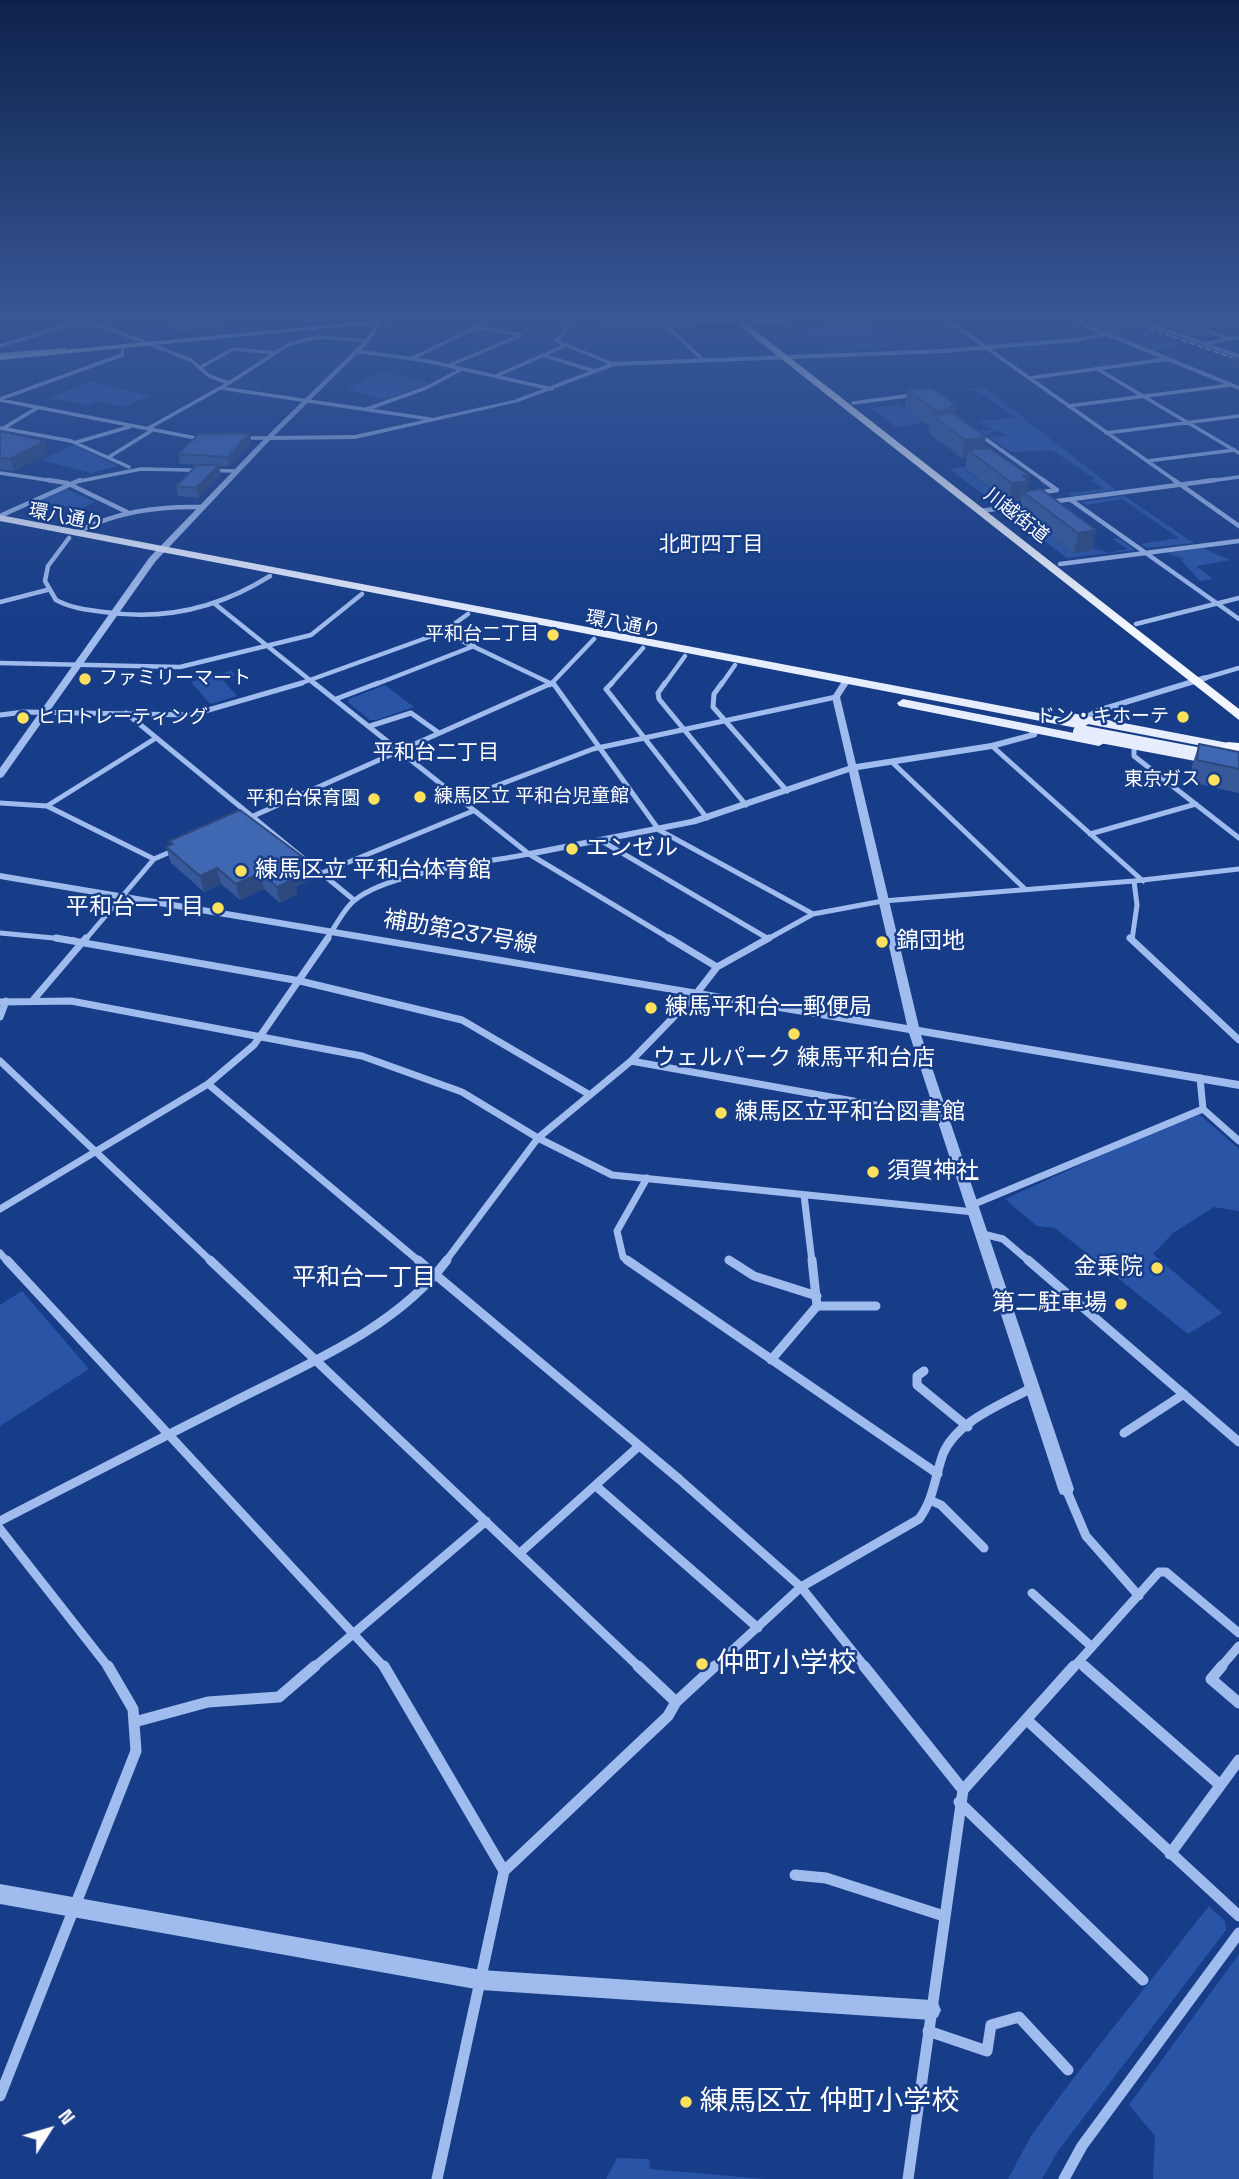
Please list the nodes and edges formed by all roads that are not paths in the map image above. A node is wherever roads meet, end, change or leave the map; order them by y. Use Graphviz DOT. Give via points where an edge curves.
graph roads {
  1 [pos="109,422"];
  2 [pos="163,422"];
  3 [pos="284,422"];
  4 [pos="419,422"];
  5 [pos="871,422"];
  6 [pos="876,422"];
  7 [pos="1091,422"];
  8 [pos="1188,422"];
  9 [pos="131,426"];
  10 [pos="1,429"];
  11 [pos="149,430"];
  12 [pos="1106,433"];
  13 [pos="978,434"];
  14 [pos="268,438"];
  15 [pos="210,439"];
  16 [pos="236,439"];
  17 [pos="76,443"];
  18 [pos="1237,451"];
  19 [pos="109,457"];
  20 [pos="1146,461"];
  21 [pos="129,468"];
  22 [pos="236,471"];
  23 [pos="0,472"];
  24 [pos="1239,477"];
  25 [pos="67,483"];
  26 [pos="1180,485"];
  27 [pos="1071,499"];
  28 [pos="1052,502"];
  29 [pos="201,508"];
  30 [pos="985,510"];
  31 [pos="127,512"];
  32 [pos="0,517"];
  33 [pos="0,524"];
  34 [pos="1239,526"];
  35 [pos="72,535"];
  36 [pos="1239,541"];
  37 [pos="160,552"];
  38 [pos="1145,553"];
  39 [pos="1060,564"];
  40 [pos="270,576"];
  41 [pos="47,590"];
  42 [pos="362,594"];
  43 [pos="1239,598"];
  44 [pos="0,602"];
  45 [pos="1217,603"];
  46 [pos="215,604"];
  47 [pos="114,614"];
  48 [pos="468,614"];
  49 [pos="1239,619"];
  50 [pos="1136,624"];
  51 [pos="443,632"];
  52 [pos="594,639"];
  53 [pos="269,646"];
  54 [pos="474,646"];
  55 [pos="643,648"];
  56 [pos="685,656"];
  57 [pos="0,663"];
  58 [pos="77,665"];
  59 [pos="735,665"];
  60 [pos="1239,668"];
  61 [pos="312,680"];
  62 [pos="1200,680"];
  63 [pos="553,683"];
  64 [pos="842,688"];
  65 [pos="336,699"];
  66 [pos="1239,705"];
  67 [pos="44,712"];
  68 [pos="126,713"];
  69 [pos="0,715"];
  70 [pos="1239,716"];
  71 [pos="724,721"];
  72 [pos="1081,725"];
  73 [pos="370,726"];
  74 [pos="684,729"];
  75 [pos="1034,730"];
  76 [pos="439,733"];
  77 [pos="156,738"];
  78 [pos="646,738"];
  79 [pos="1198,741"];
  80 [pos="601,747"];
  81 [pos="992,747"];
  82 [pos="1134,749"];
  83 [pos="1236,749"];
  84 [pos="400,751"];
  85 [pos="1200,761"];
  86 [pos="1239,762"];
  87 [pos="893,763"];
  88 [pos="852,768"];
  89 [pos="1239,768"];
  90 [pos="0,775"];
  91 [pos="787,790"];
  92 [pos="459,800"];
  93 [pos="0,803"];
  94 [pos="746,804"];
  95 [pos="1196,804"];
  96 [pos="47,806"];
  97 [pos="473,811"];
  98 [pos="253,816"];
  99 [pos="707,818"];
  100 [pos="228,827"];
  101 [pos="659,830"];
  102 [pos="1090,834"];
  103 [pos="1239,838"];
  104 [pos="600,840"];
  105 [pos="191,843"];
  106 [pos="529,854"];
  107 [pos="154,859"];
  108 [pos="1239,869"];
  109 [pos="322,873"];
  110 [pos="0,876"];
  111 [pos="1143,880"];
  112 [pos="1134,881"];
  113 [pos="1025,889"];
  114 [pos="122,897"];
  115 [pos="354,900"];
  116 [pos="883,901"];
  117 [pos="813,914"];
  118 [pos="0,933"];
  119 [pos="332,933"];
  120 [pos="767,939"];
  121 [pos="85,941"];
  122 [pos="717,967"];
  123 [pos="300,981"];
  124 [pos="696,994"];
  125 [pos="34,999"];
  126 [pos="3,1001"];
  127 [pos="0,1017"];
  128 [pos="914,1031"];
  129 [pos="261,1038"];
  130 [pos="1239,1040"];
  131 [pos="0,1061"];
  132 [pos="631,1061"];
  133 [pos="1200,1078"];
  134 [pos="208,1084"];
  135 [pos="1239,1085"];
  136 [pos="590,1095"];
  137 [pos="1203,1109"];
  138 [pos="942,1117"];
  139 [pos="538,1138"];
  140 [pos="1239,1141"];
  141 [pos="96,1152"];
  142 [pos="647,1178"];
  143 [pos="804,1195"];
  144 [pos="973,1208"];
  145 [pos="0,1209"];
  146 [pos="982,1234"];
  147 [pos="0,1253"];
  148 [pos="729,1260"];
  149 [pos="437,1277"];
  150 [pos="817,1301"];
  151 [pos="876,1306"];
  152 [pos="314,1360"];
  153 [pos="771,1360"];
  154 [pos="924,1371"];
  155 [pos="1033,1387"];
  156 [pos="1184,1394"];
  157 [pos="968,1427"];
  158 [pos="169,1433"];
  159 [pos="1124,1433"];
  160 [pos="1239,1442"];
  161 [pos="639,1446"];
  162 [pos="938,1474"];
  163 [pos="596,1486"];
  164 [pos="1066,1489"];
  165 [pos="932,1500"];
  166 [pos="0,1521"];
  167 [pos="486,1521"];
  168 [pos="0,1529"];
  169 [pos="984,1548"];
  170 [pos="520,1553"];
  171 [pos="801,1587"];
  172 [pos="1032,1593"];
  173 [pos="1139,1596"];
  174 [pos="758,1628"];
  175 [pos="1239,1633"];
  176 [pos="354,1635"];
  177 [pos="1239,1646"];
  178 [pos="1092,1647"];
  179 [pos="1079,1662"];
  180 [pos="676,1702"];
  181 [pos="1239,1703"];
  182 [pos="1027,1720"];
  183 [pos="138,1721"];
  184 [pos="1239,1760"];
  185 [pos="1220,1785"];
  186 [pos="961,1796"];
  187 [pos="1170,1854"];
  188 [pos="504,1871"];
  189 [pos="795,1875"];
  190 [pos="0,1894"];
  191 [pos="75,1907"];
  192 [pos="944,1916"];
  193 [pos="1239,1916"];
  194 [pos="1239,1933"];
  195 [pos="481,1980"];
  196 [pos="1143,1980"];
  197 [pos="931,2010"];
  198 [pos="928,2031"];
  199 [pos="1068,2070"];
  200 [pos="0,2096"];
  201 [pos="437,2179"];
  202 [pos="908,2179"];
  203 [pos="1064,2179"];
  1 -- 9 [label="street"];
  2 -- 11 [label="street"];
  3 -- 14 [label="street"];
  4 -- 14 [label="street" via="350,438"];
  5 -- 30 [label="highway, 川越街道"];
  6 -- 30 [label="highway, 川越街道"];
  7 -- 12 [label="street"];
  8 -- 12 [label="street"];
  8 -- 18 [label="street"];
  9 -- 11 [label="street"];
  9 -- 17 [label="street"];
  10 -- 17 [label="street"];
  11 -- 15 [label="street"];
  11 -- 19 [label="street"];
  12 -- 20 [label="street"];
  13 -- 28 [label="street" via="1057,490 1043,494"];
  14 -- 16 [label="street"];
  14 -- 22 [label="street"];
  17 -- 19 [label="street"];
  18 -- 20 [label="street"];
  19 -- 21 [label="street"];
  20 -- 26 [label="street"];
  21 -- 22 [label="street"];
  21 -- 25 [label="street"];
  22 -- 29 [label="street"];
  23 -- 25 [label="street"];
  24 -- 26 [label="street"];
  25 -- 31 [label="street"];
  25 -- 32 [label="street"];
  26 -- 27 [label="street"];
  26 -- 34 [label="street"];
  27 -- 28 [label="street"];
  27 -- 38 [label="street"];
  28 -- 30 [label="street"];
  29 -- 31 [label="street"];
  29 -- 37 [label="street"];
  30 -- 39 [label="highway, 川越街道"];
  30 -- 62 [label="highway, 川越街道"];
  31 -- 35 [label="street"];
  32 -- 35 [label="main road, 環八通り"];
  33 -- 35 [label="main road, 環八通り"];
  35 -- 37 [label="main road, 環八通り"];
  35 -- 41 [label="street" via="48,563"];
  36 -- 38 [label="street"];
  37 -- 40 [label="main road, 環八通り"];
  37 -- 47 [label="street"];
  37 -- 64 [label="main road, 環八通り"];
  38 -- 39 [label="street"];
  38 -- 45 [label="street"];
  39 -- 50 [label="highway, 川越街道"];
  40 -- 42 [label="main road, 環八通り"];
  40 -- 46 [label="street" via="242,595"];
  41 -- 44 [label="street"];
  41 -- 47 [label="street" via="65,605"];
  42 -- 48 [label="main road, 環八通り"];
  42 -- 53 [label="street" via="320,630"];
  43 -- 45 [label="street"];
  45 -- 49 [label="street"];
  45 -- 50 [label="street"];
  46 -- 47 [label="street" via="171,615"];
  46 -- 53 [label="street"];
  47 -- 58 [label="street"];
  48 -- 51 [label="street"];
  48 -- 52 [label="main road, 環八通り"];
  50 -- 62 [label="highway, 川越街道"];
  51 -- 54 [label="street"];
  51 -- 61 [label="street"];
  52 -- 55 [label="main road, 環八通り"];
  52 -- 63 [label="street"];
  53 -- 58 [label="street" via="180,667"];
  53 -- 61 [label="street"];
  54 -- 63 [label="street"];
  54 -- 65 [label="street"];
  55 -- 56 [label="main road, 環八通り"];
  55 -- 78 [label="street" via="606,689"];
  56 -- 59 [label="main road, 環八通り"];
  56 -- 74 [label="street" via="658,693"];
  57 -- 58 [label="street"];
  58 -- 67 [label="street"];
  59 -- 64 [label="main road, 環八通り"];
  59 -- 71 [label="street" via="712,698"];
  60 -- 62 [label="street"];
  61 -- 65 [label="street"];
  61 -- 68 [label="street" via="191,715"];
  62 -- 66 [label="highway, 川越街道"];
  62 -- 70 [label="highway, 川越街道"];
  62 -- 72 [label="street" via="1100,710"];
  63 -- 76 [label="street"];
  63 -- 80 [label="street"];
  64 -- 71 [label="street"];
  64 -- 72 [label="main road, 環八通り"];
  64 -- 75 [label="main road"];
  64 -- 88 [label="street"];
  65 -- 73 [label="street"];
  67 -- 68 [label="street"];
  67 -- 69 [label="street"];
  67 -- 90 [label="street"];
  68 -- 77 [label="street"];
  71 -- 74 [label="street"];
  71 -- 91 [label="street"];
  72 -- 79 [label="main road"];
  72 -- 83 [label="main road, 環八通り"];
  72 -- 86 [label="main road, 環八通り, bridge"];
  73 -- 76 [label="street" via="411,713"];
  73 -- 84 [label="street"];
  74 -- 78 [label="street"];
  74 -- 94 [label="street"];
  75 -- 81 [label="street" via="1024,738"];
  75 -- 82 [label="main road"];
  76 -- 84 [label="street"];
  77 -- 96 [label="street"];
  77 -- 98 [label="street"];
  78 -- 80 [label="street"];
  78 -- 99 [label="street"];
  79 -- 83 [label="main road"];
  79 -- 85 [label="main road" via="1219,754 1213,760"];
  80 -- 92 [label="street"];
  80 -- 101 [label="street"];
  81 -- 87 [label="street"];
  81 -- 102 [label="street"];
  82 -- 85 [label="main road"];
  82 -- 95 [label="street" via="1134,756"];
  84 -- 92 [label="street"];
  84 -- 98 [label="street"];
  85 -- 89 [label="main road"];
  87 -- 88 [label="street"];
  87 -- 113 [label="street"];
  88 -- 91 [label="street"];
  88 -- 116 [label="street"];
  91 -- 94 [label="street"];
  92 -- 97 [label="street"];
  93 -- 96 [label="street"];
  94 -- 99 [label="street"];
  95 -- 102 [label="street"];
  95 -- 103 [label="street"];
  96 -- 107 [label="street"];
  97 -- 106 [label="street"];
  97 -- 109 [label="street"];
  98 -- 100 [label="street"];
  98 -- 109 [label="street"];
  99 -- 101 [label="street"];
  101 -- 104 [label="street"];
  101 -- 117 [label="street"];
  102 -- 111 [label="street"];
  104 -- 106 [label="street"];
  104 -- 120 [label="street"];
  105 -- 107 [label="street"];
  106 -- 115 [label="street" via="396,882"];
  106 -- 122 [label="street"];
  107 -- 114 [label="street"];
  108 -- 111 [label="street"];
  109 -- 115 [label="street"];
  110 -- 114 [label="street, 補助第237号線"];
  111 -- 112 [label="street"];
  112 -- 113 [label="street"];
  112 -- 130 [label="street" via="1137,905 1130,938"];
  113 -- 116 [label="street"];
  114 -- 119 [label="street, 補助第237号線"];
  114 -- 121 [label="street"];
  115 -- 119 [label="street"];
  116 -- 117 [label="street"];
  116 -- 128 [label="street"];
  117 -- 120 [label="street"];
  118 -- 121 [label="street"];
  119 -- 123 [label="street"];
  119 -- 124 [label="street, 補助第237号線"];
  120 -- 122 [label="street"];
  121 -- 123 [label="street"];
  121 -- 125 [label="street"];
  122 -- 124 [label="street"];
  123 -- 129 [label="street"];
  123 -- 136 [label="street" via="462,1020"];
  124 -- 128 [label="street, 補助第237号線"];
  124 -- 132 [label="street"];
  125 -- 126 [label="street"];
  125 -- 129 [label="street" via="71,1001"];
  126 -- 127 [label="street"];
  128 -- 133 [label="street"];
  128 -- 138 [label="street"];
  129 -- 134 [label="street"];
  129 -- 139 [label="street" via="375,1060 462,1093"];
  131 -- 141 [label="street"];
  132 -- 136 [label="street"];
  132 -- 138 [label="street"];
  133 -- 135 [label="street"];
  133 -- 137 [label="street"];
  134 -- 141 [label="street"];
  134 -- 149 [label="street"];
  136 -- 139 [label="street"];
  137 -- 140 [label="street"];
  137 -- 144 [label="street" via="1152,1127"];
  138 -- 144 [label="street"];
  139 -- 142 [label="street" via="612,1175"];
  139 -- 149 [label="street"];
  141 -- 145 [label="street"];
  141 -- 152 [label="street"];
  142 -- 143 [label="street"];
  142 -- 153 [label="street" via="617,1231 624,1257"];
  143 -- 144 [label="street"];
  143 -- 150 [label="street"];
  144 -- 146 [label="street"];
  146 -- 155 [label="street"];
  146 -- 156 [label="street" via="1003,1239"];
  147 -- 158 [label="street"];
  148 -- 150 [label="street" via="754,1276"];
  149 -- 152 [label="street" via="370,1328"];
  149 -- 161 [label="street"];
  150 -- 151 [label="street"];
  150 -- 153 [label="street"];
  152 -- 158 [label="street"];
  152 -- 167 [label="street"];
  153 -- 162 [label="street"];
  154 -- 157 [label="street" via="917,1376 917,1385"];
  155 -- 157 [label="street"];
  155 -- 164 [label="street"];
  156 -- 159 [label="street"];
  156 -- 160 [label="street"];
  157 -- 162 [label="street" via="949,1444"];
  158 -- 166 [label="street"];
  158 -- 176 [label="street"];
  161 -- 163 [label="street"];
  161 -- 171 [label="street"];
  162 -- 165 [label="street"];
  163 -- 170 [label="street"];
  163 -- 174 [label="street"];
  164 -- 173 [label="street" via="1088,1542"];
  165 -- 169 [label="street"];
  165 -- 171 [label="street" via="919,1519"];
  167 -- 170 [label="street"];
  167 -- 176 [label="street"];
  168 -- 183 [label="street" via="112,1672"];
  170 -- 180 [label="street"];
  171 -- 174 [label="street"];
  171 -- 186 [label="street"];
  172 -- 178 [label="street"];
  173 -- 175 [label="street" via="1160,1572 1166,1572"];
  173 -- 178 [label="street"];
  174 -- 180 [label="street"];
  176 -- 183 [label="street" via="279,1697 208,1702"];
  176 -- 188 [label="street" via="387,1670"];
  177 -- 181 [label="street" via="1211,1679"];
  178 -- 179 [label="street"];
  179 -- 182 [label="street"];
  179 -- 185 [label="street"];
  180 -- 188 [label="street" via="668,1716"];
  182 -- 186 [label="street"];
  182 -- 187 [label="street"];
  183 -- 191 [label="street" via="136,1751"];
  184 -- 185 [label="street"];
  185 -- 187 [label="street"];
  186 -- 192 [label="street"];
  186 -- 196 [label="street"];
  187 -- 193 [label="street"];
  188 -- 195 [label="street"];
  189 -- 192 [label="street" via="826,1878"];
  190 -- 191 [label="street"];
  191 -- 195 [label="street"];
  191 -- 200 [label="street"];
  192 -- 197 [label="street"];
  194 -- 203 [label="street" via="1082,2146"];
  195 -- 197 [label="street"];
  195 -- 201 [label="street"];
  197 -- 198 [label="street"];
  198 -- 199 [label="street" via="987,2051 990,2025 1019,2017"];
  198 -- 202 [label="street"];
}
